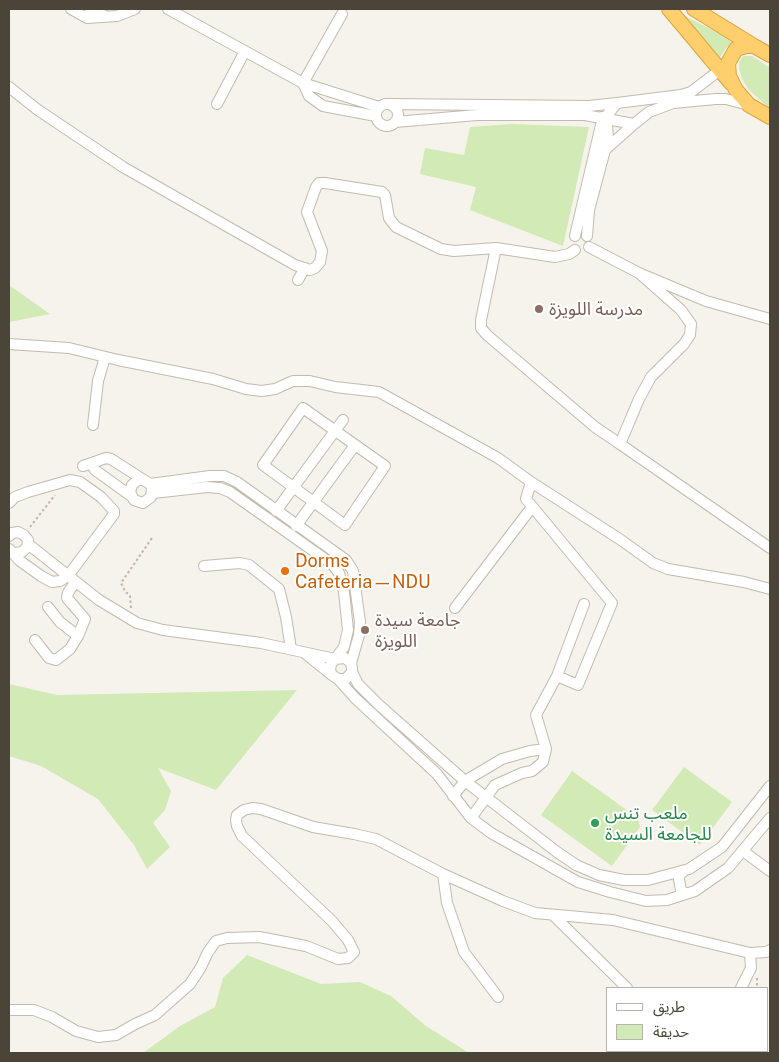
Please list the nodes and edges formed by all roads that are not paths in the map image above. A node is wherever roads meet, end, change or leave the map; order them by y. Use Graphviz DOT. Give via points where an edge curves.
graph roads {
  1 [pos="71,9"];
  2 [pos="90,9"];
  3 [pos="135,9"];
  4 [pos="168,9"];
  5 [pos="669,9"];
  6 [pos="694,9"];
  7 [pos="342,14"];
  8 [pos="106,16"];
  9 [pos="754,46"];
  10 [pos="245,51"];
  11 [pos="770,55"];
  12 [pos="724,67"];
  13 [pos="303,83"];
  14 [pos="9,87"];
  15 [pos="647,99"];
  16 [pos="617,103"];
  17 [pos="217,104"];
  18 [pos="589,106"];
  19 [pos="752,107"];
  20 [pos="381,109"];
  21 [pos="649,112"];
  22 [pos="770,116"];
  23 [pos="604,119"];
  24 [pos="395,122"];
  25 [pos="634,124"];
  26 [pos="770,128"];
  27 [pos="606,149"];
  28 [pos="575,236"];
  29 [pos="587,236"];
  30 [pos="589,247"];
  31 [pos="496,248"];
  32 [pos="575,250"];
  33 [pos="305,268"];
  34 [pos="639,273"];
  35 [pos="298,280"];
  36 [pos="770,319"];
  37 [pos="9,344"];
  38 [pos="106,358"];
  39 [pos="343,420"];
  40 [pos="93,425"];
  41 [pos="335,431"];
  42 [pos="620,444"];
  43 [pos="355,445"];
  44 [pos="531,482"];
  45 [pos="148,485"];
  46 [pos="293,487"];
  47 [pos="131,496"];
  48 [pos="314,502"];
  49 [pos="9,503"];
  50 [pos="532,507"];
  51 [pos="276,511"];
  52 [pos="296,526"];
  53 [pos="9,536"];
  54 [pos="26,539"];
  55 [pos="770,548"];
  56 [pos="10,550"];
  57 [pos="50,562"];
  58 [pos="204,566"];
  59 [pos="41,576"];
  60 [pos="72,579"];
  61 [pos="770,589"];
  62 [pos="584,604"];
  63 [pos="48,607"];
  64 [pos="455,608"];
  65 [pos="78,636"];
  66 [pos="35,640"];
  67 [pos="291,649"];
  68 [pos="303,652"];
  69 [pos="335,659"];
  70 [pos="351,668"];
  71 [pos="557,676"];
  72 [pos="335,677"];
  73 [pos="546,749"];
  74 [pos="465,781"];
  75 [pos="770,786"];
  76 [pos="453,796"];
  77 [pos="487,798"];
  78 [pos="471,818"];
  79 [pos="770,818"];
  80 [pos="743,851"];
  81 [pos="684,871"];
  82 [pos="770,871"];
  83 [pos="443,874"];
  84 [pos="686,894"];
  85 [pos="553,915"];
  86 [pos="770,950"];
  87 [pos="750,953"];
  88 [pos="626,987"];
  89 [pos="742,987"];
  90 [pos="498,997"];
  91 [pos="9,1010"];
  1 -- 8 [label="street" via="86,18"];
  2 -- 8 [label="street"];
  3 -- 8 [label="street" via="117,16"];
  4 -- 10 [label="street"];
  5 -- 12 [label="highway"];
  6 -- 9 [label="highway"];
  7 -- 13 [label="street"];
  9 -- 11 [label="highway"];
  9 -- 12 [label="highway" via="736,49"];
  10 -- 13 [label="street"];
  10 -- 17 [label="street"];
  12 -- 15 [label="street" via="691,92"];
  12 -- 19 [label="highway" via="734,86"];
  13 -- 20 [label="street"];
  13 -- 20 [label="street" via="309,96 323,106"];
  14 -- 33 [label="street" via="123,167"];
  15 -- 16 [label="street"];
  15 -- 21 [label="street"];
  16 -- 18 [label="street"];
  16 -- 23 [label="street"];
  18 -- 20 [label="street"];
  18 -- 23 [label="street"];
  19 -- 21 [label="street" via="726,99 696,100 674,103"];
  19 -- 22 [label="highway"];
  19 -- 26 [label="highway"];
  20 -- 24 [label="street" via="381,124 386,126"];
  20 -- 24 [label="street" via="394,106 398,117"];
  21 -- 25 [label="street"];
  23 -- 24 [label="street" via="585,115 478,115"];
  23 -- 25 [label="street"];
  23 -- 27 [label="street" via="608,129"];
  23 -- 28 [label="street"];
  25 -- 27 [label="street"];
  27 -- 29 [label="street" via="589,210"];
  28 -- 29 [label="street"];
  28 -- 32 [label="street" via="572,243"];
  29 -- 30 [label="street"];
  30 -- 32 [label="street" via="583,252"];
  30 -- 34 [label="street"];
  31 -- 32 [label="street" via="555,257"];
  31 -- 33 [label="street" via="441,249 396,227 389,218 382,192 319,183 307,212 322,251 315,268"];
  31 -- 42 [label="street" via="482,328 595,427"];
  33 -- 35 [label="street"];
  34 -- 36 [label="street" via="706,301"];
  34 -- 42 [label="street" via="681,310 691,324 690,335 652,377"];
  37 -- 38 [label="street" via="69,348"];
  38 -- 40 [label="street" via="98,381"];
  38 -- 44 [label="street" via="262,391 293,381 310,381 379,392 498,458"];
  39 -- 41 [label="street"];
  41 -- 43 [label="street"];
  41 -- 46 [label="street"];
  41 -- 46 [label="street" via="303,408 263,465"];
  42 -- 55 [label="street"];
  43 -- 48 [label="street"];
  43 -- 48 [label="street" via="385,466 345,525"];
  44 -- 50 [label="street" via="526,499"];
  44 -- 61 [label="street" via="653,563 668,569"];
  45 -- 47 [label="street" via="138,480 130,488"];
  45 -- 47 [label="street" via="151,497 143,503"];
  45 -- 47 [label="street" via="111,459 87,465"];
  45 -- 51 [label="street" via="224,476"];
  45 -- 69 [label="street" via="220,488 230,492 332,564 339,573 344,592 348,630 344,647"];
  46 -- 48 [label="street"];
  46 -- 51 [label="street"];
  48 -- 52 [label="street"];
  49 -- 60 [label="street" via="28,492 70,480 80,482 114,511"];
  50 -- 64 [label="street"];
  50 -- 71 [label="street" via="612,603 578,686"];
  51 -- 52 [label="street"];
  52 -- 70 [label="street" via="346,560 353,572 360,622"];
  53 -- 54 [label="street" via="15,532"];
  54 -- 56 [label="street" via="25,550 15,553"];
  54 -- 57 [label="street"];
  56 -- 59 [label="street"];
  57 -- 59 [label="street"];
  57 -- 60 [label="street"];
  58 -- 67 [label="street" via="249,565 280,589"];
  59 -- 60 [label="street" via="52,582"];
  60 -- 65 [label="street" via="67,598 85,619"];
  60 -- 67 [label="street" via="132,620 163,630"];
  62 -- 71 [label="street"];
  63 -- 65 [label="street"];
  65 -- 66 [label="street" via="70,649 56,660 49,658"];
  67 -- 68 [label="street"];
  68 -- 69 [label="street"];
  68 -- 72 [label="street"];
  69 -- 70 [label="street" via="345,658"];
  69 -- 72 [label="street" via="330,670"];
  70 -- 72 [label="street" via="346,679"];
  70 -- 74 [label="street" via="358,684 379,705"];
  71 -- 73 [label="street" via="536,716"];
  72 -- 76 [label="street" via="437,774"];
  73 -- 74 [label="street" via="502,759"];
  73 -- 77 [label="street" via="543,762 532,771 496,786"];
  74 -- 76 [label="street"];
  74 -- 77 [label="street"];
  75 -- 81 [label="street" via="722,847"];
  76 -- 78 [label="street"];
  77 -- 78 [label="street"];
  77 -- 81 [label="street" via="557,852 599,875 648,880"];
  78 -- 84 [label="street" via="491,833 578,882 646,901 667,900"];
  79 -- 80 [label="street"];
  80 -- 82 [label="street"];
  80 -- 84 [label="street" via="711,881"];
  81 -- 84 [label="street" via="679,880 681,890"];
  83 -- 85 [label="street" via="535,914"];
  83 -- 90 [label="street" via="447,903 464,952"];
  83 -- 91 [label="street" via="376,839 313,827 252,808 244,810 236,820 242,836 332,921 354,952 348,958 338,959 306,946 267,938 216,941 190,984 155,1015 116,1035 98,1037 76,1031 52,1016 34,1010"];
  85 -- 87 [label="street" via="613,920"];
  85 -- 88 [label="street"];
  86 -- 87 [label="street"];
  87 -- 89 [label="street" via="751,968"];
}
